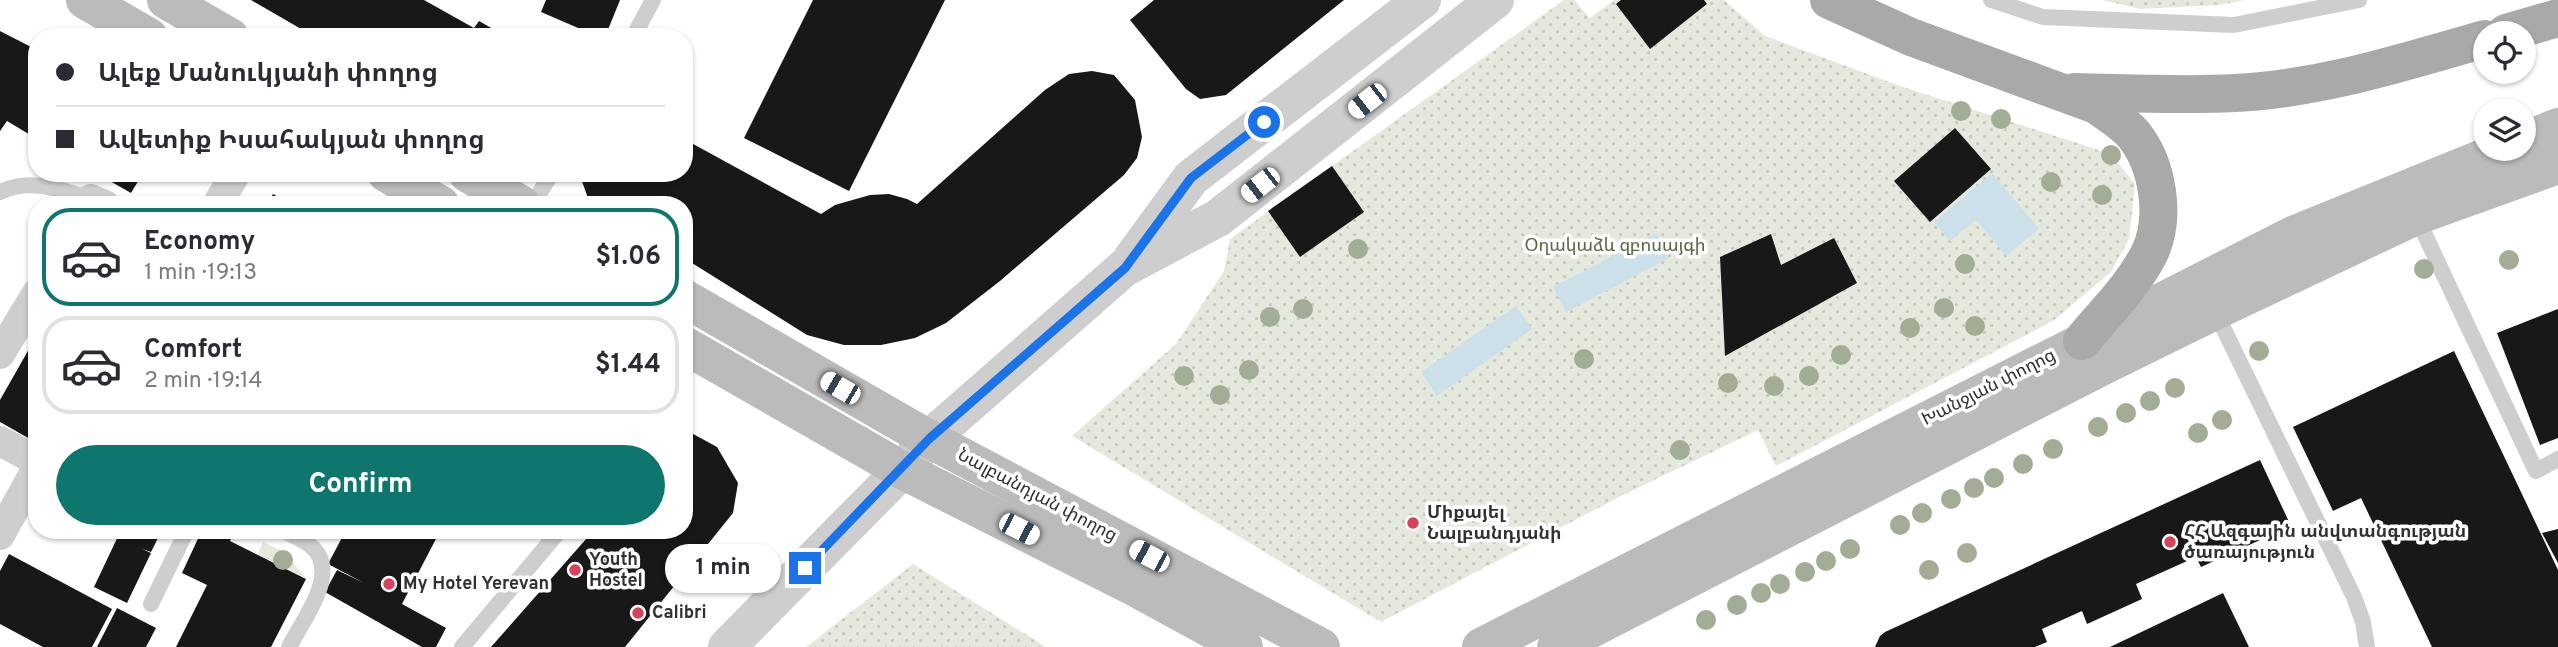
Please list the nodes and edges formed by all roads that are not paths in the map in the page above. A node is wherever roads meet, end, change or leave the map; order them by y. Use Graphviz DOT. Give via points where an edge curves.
graph roads {
  1 [pos="85,0"];
  2 [pos="166,0"];
  3 [pos="653,0"];
  4 [pos="1422,0"];
  5 [pos="1495,0"];
  6 [pos="1829,0"];
  7 [pos="1991,0"];
  8 [pos="2359,0"];
  9 [pos="2558,18"];
  10 [pos="2536,24"];
  11 [pos="133,28"];
  12 [pos="214,28"];
  13 [pos="638,28"];
  14 [pos="2473,42"];
  15 [pos="2059,92"];
  16 [pos="2558,127"];
  17 [pos="2536,136"];
  18 [pos="2475,161"];
  19 [pos="2558,165"];
  20 [pos="401,182"];
  21 [pos="482,182"];
  22 [pos="0,192"];
  23 [pos="76,196"];
  24 [pos="426,196"];
  25 [pos="507,196"];
  26 [pos="2416,216"];
  27 [pos="1125,268"];
  28 [pos="693,303"];
  29 [pos="28,308"];
  30 [pos="2215,311"];
  31 [pos="2082,341"];
  32 [pos="693,350"];
  33 [pos="0,354"];
  34 [pos="929,439"];
  35 [pos="0,441"];
  36 [pos="28,456"];
  37 [pos="2558,459"];
  38 [pos="902,470"];
  39 [pos="28,484"];
  40 [pos="0,535"];
  41 [pos="183,539"];
  42 [pos="298,539"];
  43 [pos="552,539"];
  44 [pos="151,604"];
  45 [pos="289,647"];
  46 [pos="462,647"];
  47 [pos="727,647"];
  48 [pos="1244,647"];
  49 [pos="1321,647"];
  50 [pos="1481,647"];
  51 [pos="1556,647"];
  52 [pos="2367,647"];
  1 -- 11 [label="main road"];
  2 -- 12 [label="main road"];
  3 -- 13 [label="lane"];
  4 -- 27 [label="street" via="1191,178"];
  5 -- 27 [label="street" via="1218,218"];
  6 -- 15 [label="main road" via="1911,37"];
  7 -- 8 [label="lane" via="2043,18 2234,25"];
  9 -- 10 [label="main road"];
  14 -- 15 [label="main road" via="2375,70 2287,87 2236,93"];
  15 -- 31 [label="main road" via="2096,106 2134,135 2147,158 2159,209 2151,251"];
  16 -- 17 [label="main road"];
  18 -- 31 [label="main road, Խանջյան փողոց" via="2295,234"];
  19 -- 26 [label="main road, Խանջյան փողոց"];
  20 -- 24 [label="main road"];
  21 -- 25 [label="main road"];
  22 -- 23 [label="lane" via="12,186 45,185"];
  26 -- 30 [label="main road, Խանջյան փողոց"];
  26 -- 37 [label="lane" via="2536,471"];
  27 -- 34 [label="street"];
  28 -- 34 [label="main road, Նալբանդյան փողոց"];
  29 -- 33 [label="street"];
  30 -- 51 [label="main road, Խանջյան փողոց"];
  30 -- 52 [label="lane" via="2354,597"];
  31 -- 50 [label="main road, Խանջյան փողոց"];
  32 -- 38 [label="main road, Նալբանդյան փողոց"];
  34 -- 38 [label="street"];
  34 -- 49 [label="main road, Նալբանդյան փողոց"];
  35 -- 36 [label="street"];
  38 -- 47 [label="street"];
  38 -- 48 [label="main road, Նալբանդյան փողոց"];
  39 -- 40 [label="street"];
  41 -- 44 [label="lane"];
  42 -- 45 [label="lane" via="313,548 323,569 320,588"];
  43 -- 46 [label="lane"];
}
